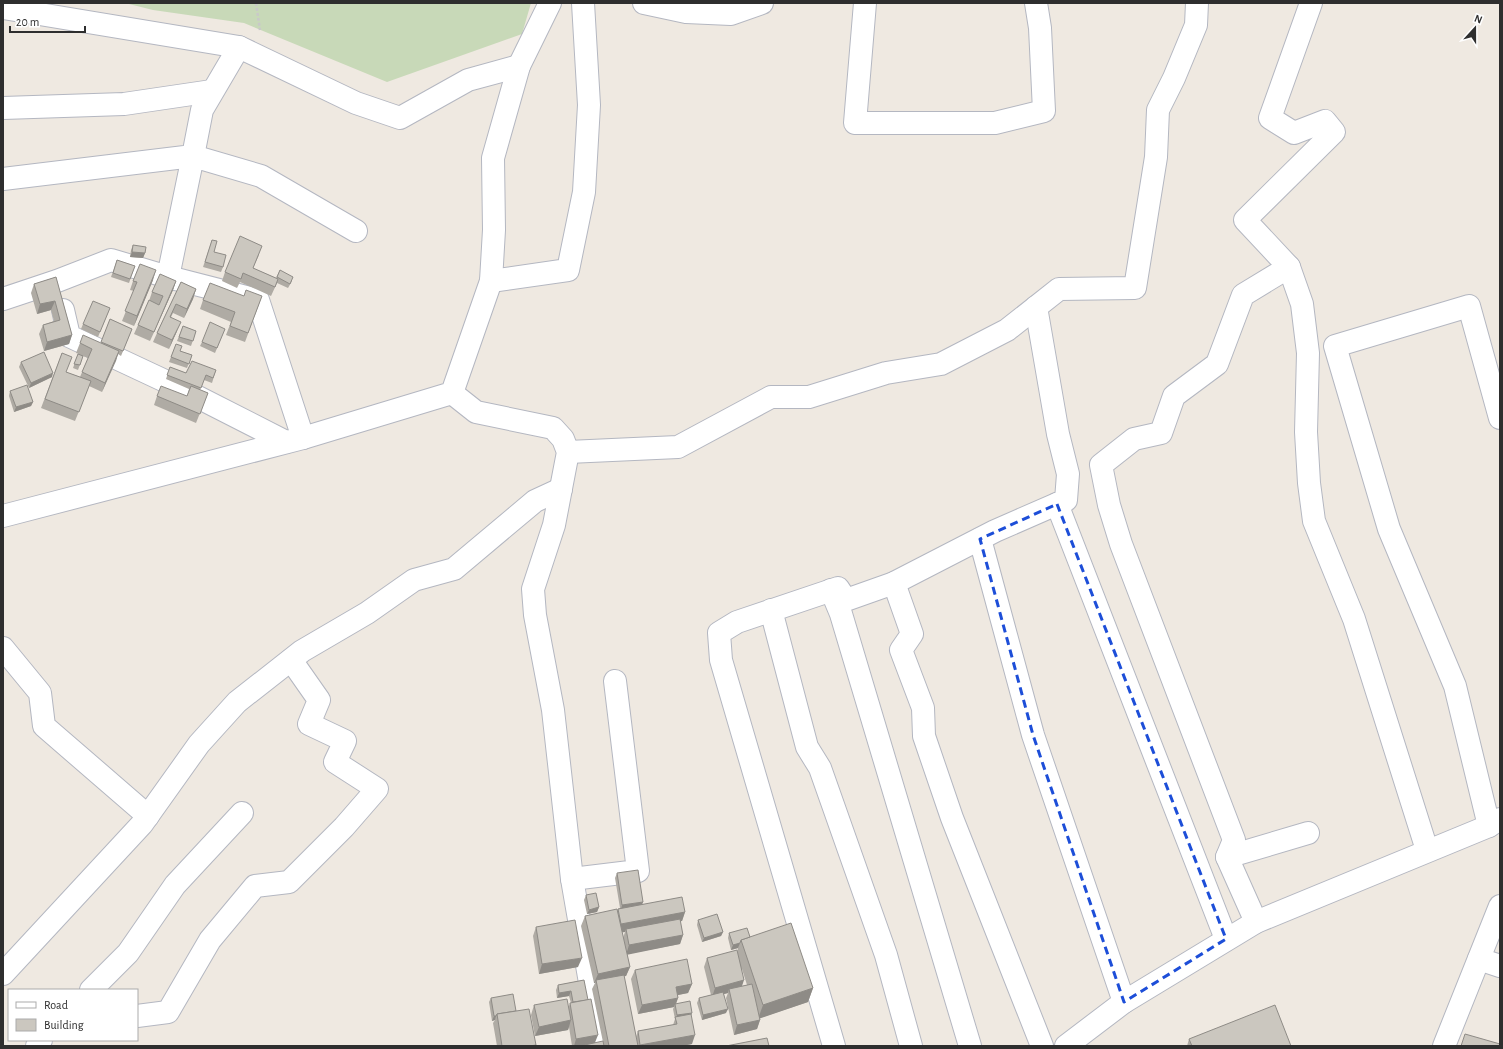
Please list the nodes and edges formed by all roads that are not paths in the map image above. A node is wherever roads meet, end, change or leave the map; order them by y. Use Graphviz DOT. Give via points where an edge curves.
graph roads {
  1 [pos="550,3"];
  2 [pos="583,3"];
  3 [pos="644,3"];
  4 [pos="762,3"];
  5 [pos="865,3"];
  6 [pos="1036,3"];
  7 [pos="1197,3"];
  8 [pos="1311,3"];
  9 [pos="3,8"];
  10 [pos="239,47"];
  11 [pos="519,66"];
  12 [pos="212,91"];
  13 [pos="3,108"];
  14 [pos="193,156"];
  15 [pos="3,179"];
  16 [pos="356,231"];
  17 [pos="1289,267"];
  18 [pos="168,277"];
  19 [pos="57,281"];
  20 [pos="491,282"];
  21 [pos="3,299"];
  22 [pos="1036,307"];
  23 [pos="452,393"];
  24 [pos="1500,418"];
  25 [pos="294,440"];
  26 [pos="568,452"];
  27 [pos="561,489"];
  28 [pos="1057,504"];
  29 [pos="3,516"];
  30 [pos="980,539"];
  31 [pos="894,583"];
  32 [pos="831,590"];
  33 [pos="771,610"];
  34 [pos="3,648"];
  35 [pos="291,660"];
  36 [pos="615,681"];
  37 [pos="242,814"];
  38 [pos="148,816"];
  39 [pos="1495,822"];
  40 [pos="1308,833"];
  41 [pos="1428,850"];
  42 [pos="1227,857"];
  43 [pos="572,879"];
  44 [pos="1500,906"];
  45 [pos="1256,922"];
  46 [pos="1226,939"];
  47 [pos="1479,959"];
  48 [pos="1500,966"];
  49 [pos="3,974"];
  50 [pos="92,989"];
  51 [pos="1124,1002"];
  52 [pos="138,1016"];
  53 [pos="601,1046"];
  54 [pos="834,1046"];
  55 [pos="910,1046"];
  56 [pos="970,1046"];
  57 [pos="1042,1046"];
  58 [pos="1066,1046"];
  59 [pos="1444,1046"];
  1 -- 11 [label="street"];
  2 -- 20 [label="street" via="589,106 584,192 568,270"];
  3 -- 4 [label="street" via="686,12 731,14"];
  5 -- 6 [label="street" via="855,122 938,124 995,123 1044,110 1040,28"];
  7 -- 22 [label="street" via="1196,25 1158,110 1156,157 1135,288 1059,289"];
  8 -- 17 [label="street" via="1270,118 1294,133 1325,121 1334,132 1245,220"];
  9 -- 10 [label="street"];
  10 -- 11 [label="street" via="356,103 400,118 468,80"];
  10 -- 12 [label="street"];
  11 -- 20 [label="street" via="493,158 494,230"];
  12 -- 13 [label="street" via="124,104"];
  12 -- 14 [label="street" via="202,110"];
  14 -- 15 [label="street"];
  14 -- 16 [label="street" via="262,176"];
  14 -- 18 [label="street"];
  17 -- 41 [label="street" via="1302,304 1308,353 1306,432 1314,521 1354,619"];
  17 -- 42 [label="street" via="1243,295 1217,364 1174,396 1161,433 1134,439 1101,464 1109,505 1121,544 1234,840"];
  18 -- 19 [label="street" via="111,260"];
  18 -- 25 [label="street" via="258,300"];
  19 -- 21 [label="street"];
  19 -- 25 [label="street" via="69,336"];
  20 -- 23 [label="street"];
  22 -- 26 [label="street" via="1008,330 941,364 886,373 809,397 771,397 678,447"];
  22 -- 28 [label="street" via="1058,434 1068,474 1066,500"];
  23 -- 25 [label="street"];
  23 -- 26 [label="street" via="476,412 553,428 563,439"];
  24 -- 39 [label="street" via="1469,306 1335,346 1389,529 1455,686"];
  25 -- 29 [label="street"];
  26 -- 27 [label="street"];
  27 -- 35 [label="street" via="535,501 454,569 414,580 367,613"];
  27 -- 43 [label="street" via="554,525 533,589 535,615 553,710"];
  28 -- 30 [label="street"];
  28 -- 46 [label="street"];
  30 -- 31 [label="street"];
  30 -- 51 [label="street" via="1033,735"];
  31 -- 32 [label="street" via="846,600 838,588"];
  31 -- 57 [label="street" via="912,634 901,650 923,708 924,736 952,818"];
  32 -- 33 [label="street"];
  32 -- 56 [label="street" via="841,614"];
  33 -- 54 [label="street" via="736,622 719,633 721,660"];
  33 -- 55 [label="street" via="807,747 820,768 886,955"];
  34 -- 38 [label="street" via="40,693 44,726"];
  35 -- 38 [label="street" via="237,702 199,744"];
  35 -- 52 [label="street" via="319,700 309,724 345,741 335,762 377,789 344,827 289,882 255,886 210,940 168,1012"];
  36 -- 43 [label="street" via="638,870"];
  37 -- 50 [label="street" via="175,885 128,953"];
  38 -- 49 [label="street"];
  39 -- 41 [label="street"];
  40 -- 42 [label="street"];
  41 -- 45 [label="street"];
  42 -- 45 [label="street"];
  43 -- 53 [label="street"];
  44 -- 47 [label="street"];
  45 -- 46 [label="street"];
  46 -- 51 [label="street"];
  47 -- 48 [label="street"];
  47 -- 59 [label="street"];
  51 -- 58 [label="street"];
}
